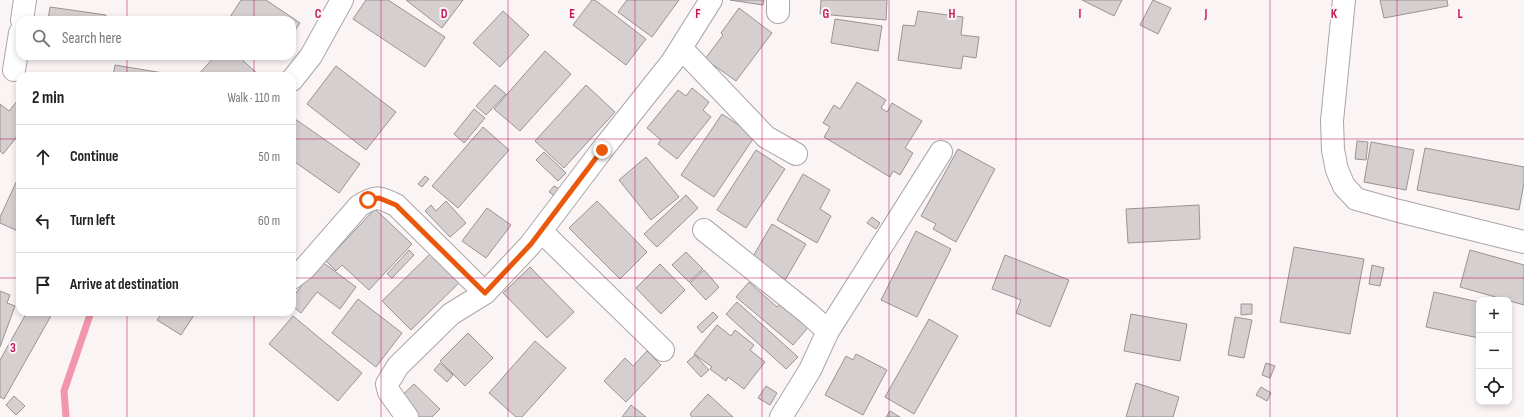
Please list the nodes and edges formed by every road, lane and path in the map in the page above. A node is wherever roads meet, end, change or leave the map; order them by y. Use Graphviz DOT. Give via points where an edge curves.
graph roads {
  1 [pos="25,0"];
  2 [pos="342,0"];
  3 [pos="711,0"];
  4 [pos="1344,0"];
  5 [pos="23,16"];
  6 [pos="680,48"];
  7 [pos="16,58"];
  8 [pos="14,70"];
  9 [pos="296,75"];
  10 [pos="941,152"];
  11 [pos="796,154"];
  12 [pos="704,230"];
  13 [pos="541,231"];
  14 [pos="1524,242"];
  15 [pos="296,275"];
  16 [pos="485,293"];
  17 [pos="828,331"];
  18 [pos="662,350"];
  19 [pos="407,417"];
  20 [pos="780,417"];
  1 -- 5 [label="street"];
  2 -- 9 [label="street" via="311,56"];
  3 -- 6 [label="street"];
  4 -- 14 [label="street" via="1332,121 1336,170 1344,186 1356,199"];
  6 -- 11 [label="street" via="766,137"];
  6 -- 13 [label="street" via="672,62"];
  7 -- 8 [label="street"];
  10 -- 17 [label="street"];
  12 -- 17 [label="street"];
  13 -- 16 [label="street"];
  13 -- 18 [label="street"];
  15 -- 16 [label="street" via="359,206 368,200 379,198 396,205"];
  16 -- 19 [label="street" via="451,314 398,366 387,384 389,392"];
  17 -- 20 [label="street" via="810,370"];
}
